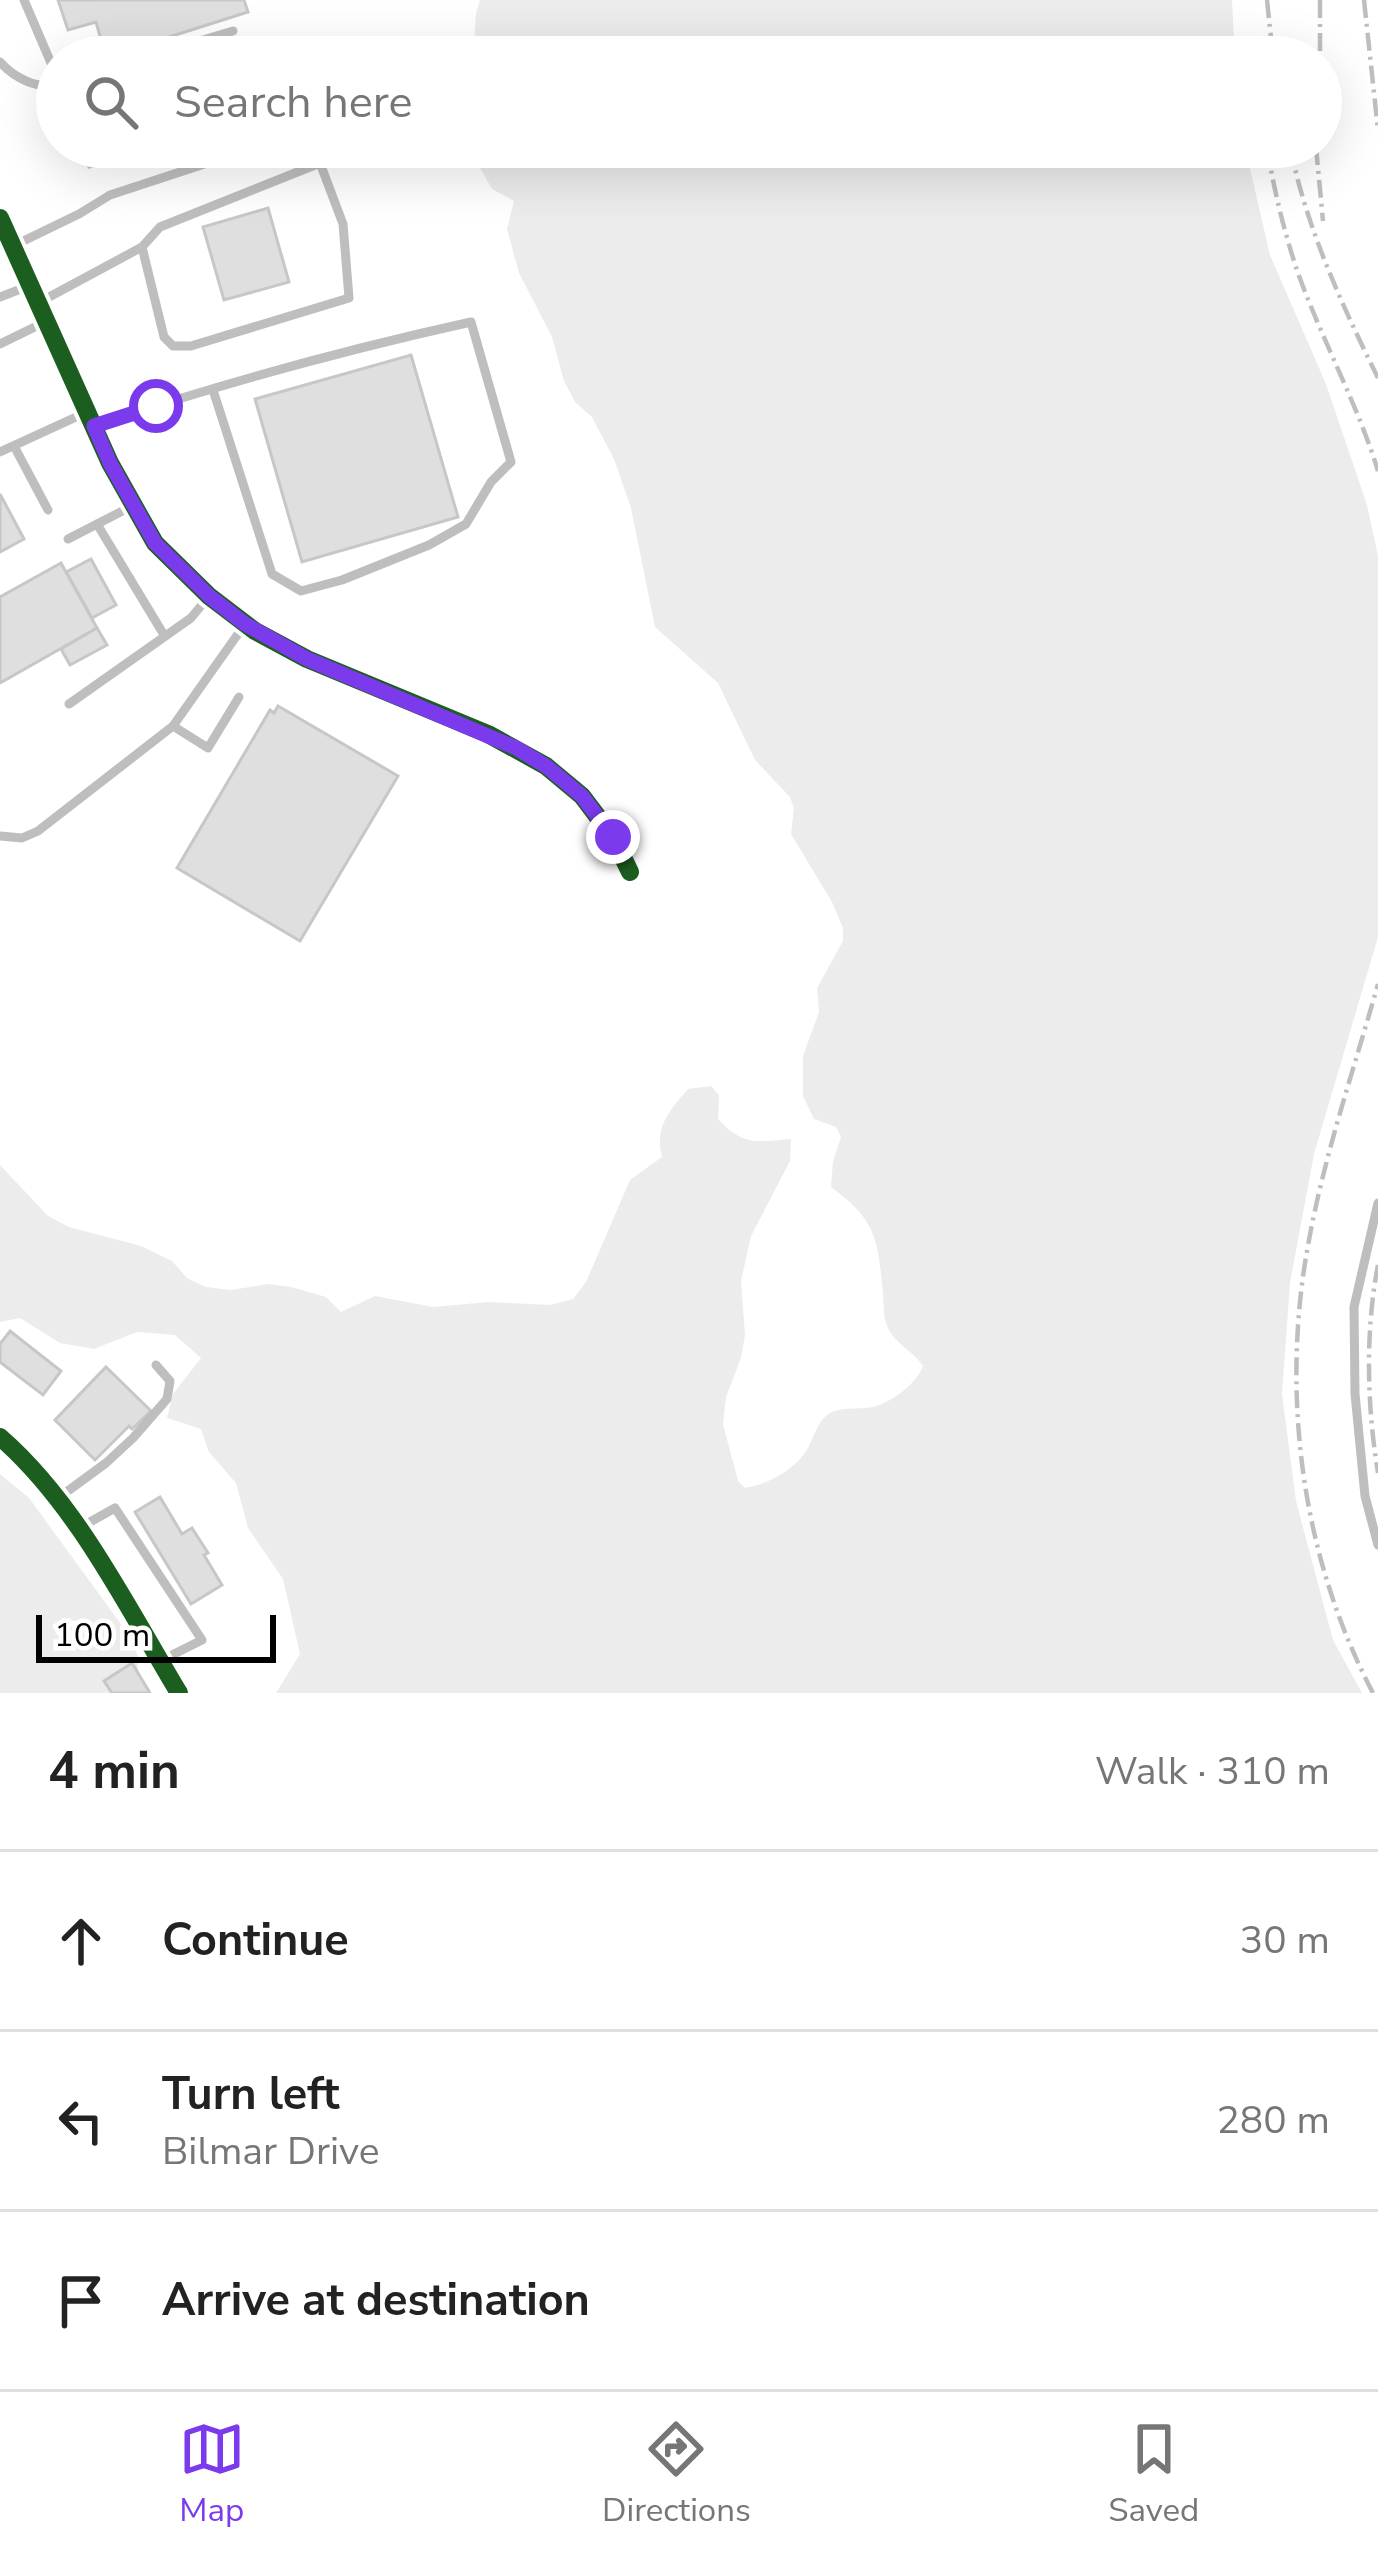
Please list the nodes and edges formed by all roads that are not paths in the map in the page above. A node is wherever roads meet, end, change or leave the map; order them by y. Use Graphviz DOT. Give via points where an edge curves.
graph roads {
  1 [pos="23,0"];
  2 [pos="233,31"];
  3 [pos="38,36"];
  4 [pos="216,36"];
  5 [pos="0,62"];
  6 [pos="36,83"];
  7 [pos="192,168"];
  8 [pos="308,168"];
  9 [pos="322,168"];
  10 [pos="0,218"];
  11 [pos="13,246"];
  12 [pos="142,247"];
  13 [pos="34,294"];
  14 [pos="0,297"];
  15 [pos="46,321"];
  16 [pos="0,344"];
  17 [pos="213,389"];
  18 [pos="90,419"];
  19 [pos="14,446"];
  20 [pos="0,452"];
  21 [pos="134,505"];
  22 [pos="48,510"];
  23 [pos="98,524"];
  24 [pos="68,539"];
  25 [pos="209,596"];
  26 [pos="245,624"];
  27 [pos="164,635"];
  28 [pos="239,697"];
  29 [pos="69,704"];
  30 [pos="173,726"];
  31 [pos="0,836"];
  32 [pos="630,872"];
  33 [pos="1378,1203"];
  34 [pos="156,1365"];
  35 [pos="0,1437"];
  36 [pos="57,1499"];
  37 [pos="78,1529"];
  38 [pos="1378,1545"];
  39 [pos="160,1661"];
  40 [pos="179,1693"];
  1 -- 3 [label="lane"];
  2 -- 4 [label="lane"];
  5 -- 6 [label="lane"];
  7 -- 11 [label="lane" via="110,195"];
  8 -- 12 [label="lane" via="160,227"];
  9 -- 12 [label="lane" via="344,224 349,298 173,346"];
  10 -- 11 [label="street"];
  11 -- 13 [label="street"];
  12 -- 13 [label="lane"];
  13 -- 14 [label="lane"];
  13 -- 15 [label="street"];
  15 -- 16 [label="lane"];
  15 -- 18 [label="street"];
  17 -- 17 [label="lane" via="471,322 512,462 466,524 302,591 272,574"];
  17 -- 18 [label="lane"];
  18 -- 19 [label="lane"];
  18 -- 21 [label="street"];
  19 -- 20 [label="lane"];
  19 -- 22 [label="lane"];
  21 -- 23 [label="lane"];
  21 -- 25 [label="street" via="155,543"];
  23 -- 24 [label="lane"];
  23 -- 27 [label="lane"];
  25 -- 26 [label="street"];
  25 -- 27 [label="lane"];
  26 -- 30 [label="lane"];
  26 -- 32 [label="street" via="546,766 582,796"];
  27 -- 29 [label="lane"];
  28 -- 30 [label="lane" via="208,748"];
  30 -- 31 [label="lane" via="38,831"];
  33 -- 38 [label="lane" via="1354,1307 1365,1496"];
  34 -- 36 [label="lane" via="170,1381 166,1399 106,1463"];
  35 -- 36 [label="main road"];
  36 -- 37 [label="main road"];
  37 -- 39 [label="main road"];
  37 -- 39 [label="lane" via="115,1508 202,1640"];
  39 -- 40 [label="main road"];
}
